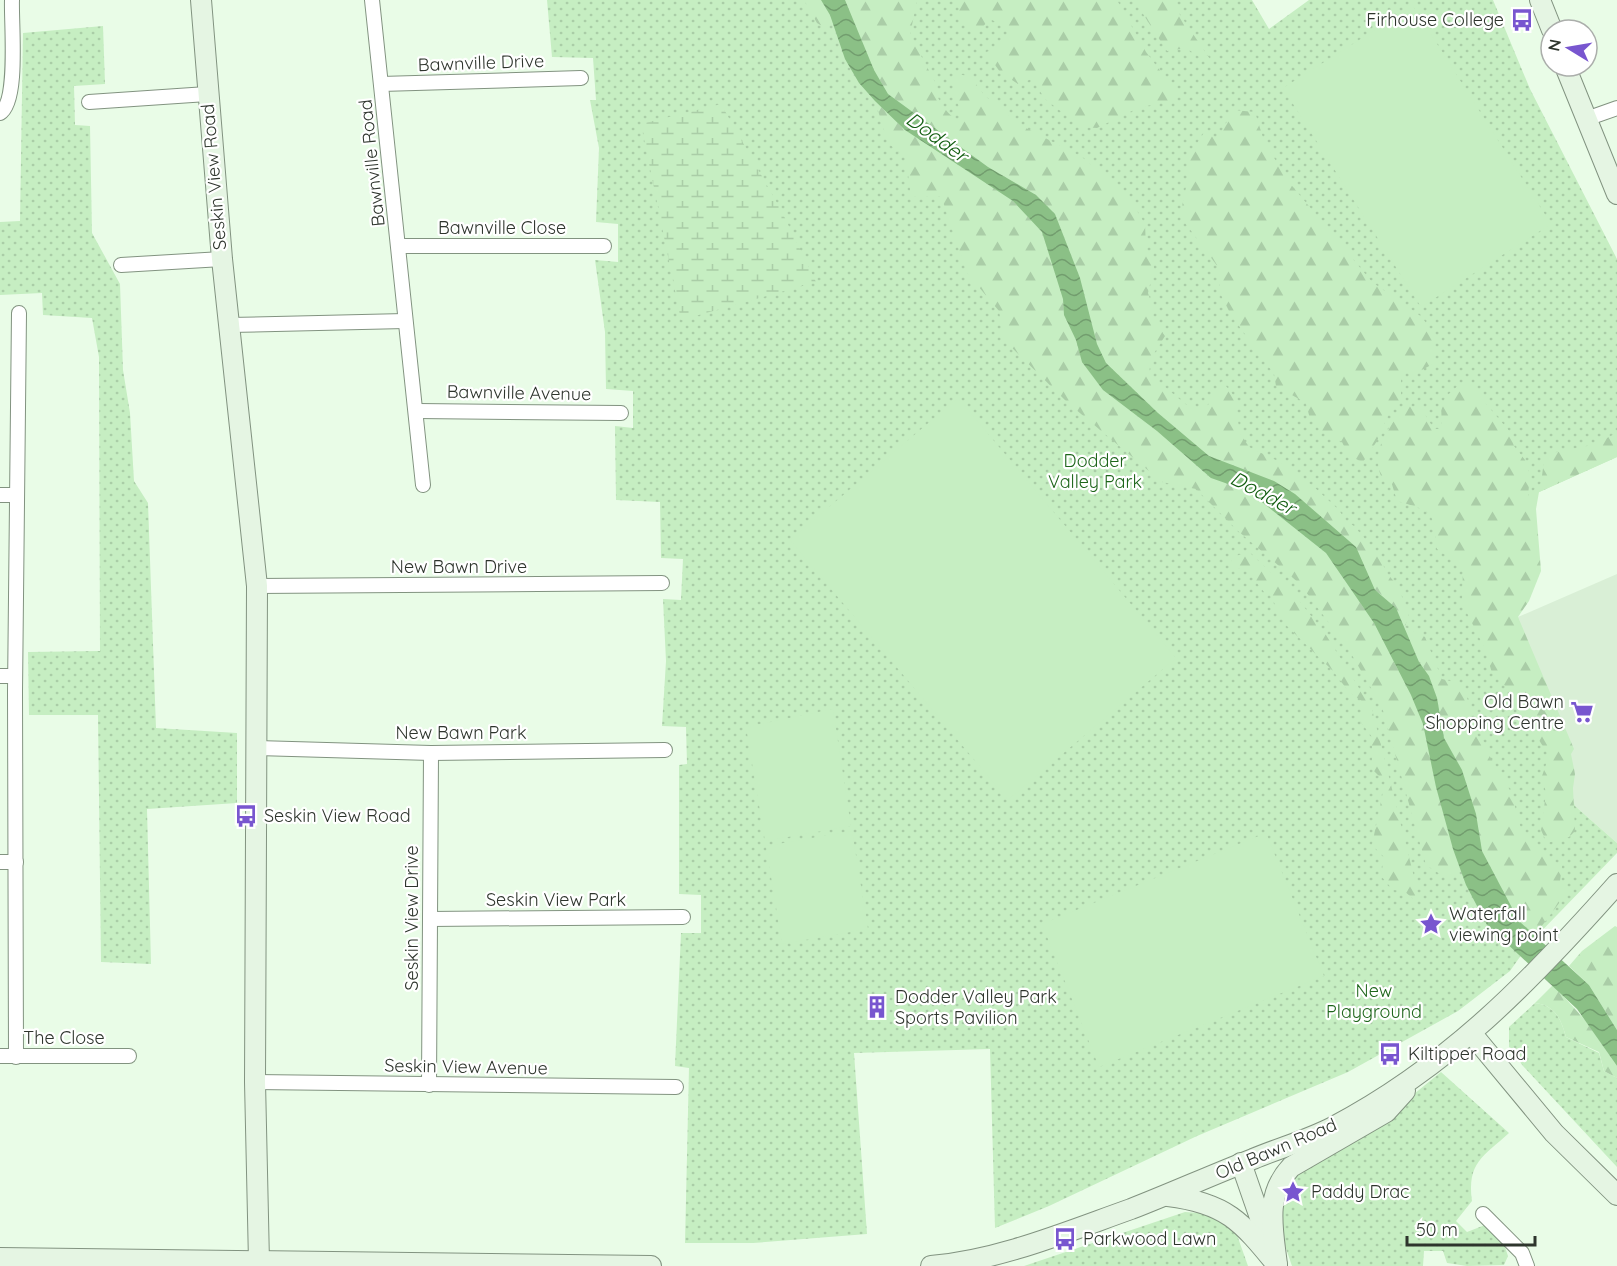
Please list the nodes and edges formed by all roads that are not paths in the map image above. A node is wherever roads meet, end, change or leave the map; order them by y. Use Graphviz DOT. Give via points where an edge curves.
graph roads {
  1 [pos="12,0"];
  2 [pos="201,0"];
  3 [pos="372,0"];
  4 [pos="1540,0"];
  5 [pos="1547,18"];
  6 [pos="581,78"];
  7 [pos="1570,78"];
  8 [pos="381,84"];
  9 [pos="207,94"];
  10 [pos="89,102"];
  11 [pos="1617,108"];
  12 [pos="0,113"];
  13 [pos="1586,119"];
  14 [pos="1617,194"];
  15 [pos="399,246"];
  16 [pos="604,246"];
  17 [pos="222,259"];
  18 [pos="121,265"];
  19 [pos="19,313"];
  20 [pos="405,321"];
  21 [pos="229,325"];
  22 [pos="418,411"];
  23 [pos="621,412"];
  24 [pos="423,485"];
  25 [pos="0,495"];
  26 [pos="16,495"];
  27 [pos="662,583"];
  28 [pos="257,586"];
  29 [pos="0,676"];
  30 [pos="15,676"];
  31 [pos="257,748"];
  32 [pos="665,750"];
  33 [pos="431,753"];
  34 [pos="0,862"];
  35 [pos="16,862"];
  36 [pos="1617,884"];
  37 [pos="683,917"];
  38 [pos="430,919"];
  39 [pos="1472,1034"];
  40 [pos="0,1056"];
  41 [pos="129,1056"];
  42 [pos="16,1057"];
  43 [pos="1421,1073"];
  44 [pos="255,1082"];
  45 [pos="429,1085"];
  46 [pos="676,1088"];
  47 [pos="1241,1163"];
  48 [pos="1617,1195"];
  49 [pos="1166,1196"];
  50 [pos="1483,1214"];
  51 [pos="0,1258"];
  52 [pos="259,1264"];
  53 [pos="598,1265"];
  54 [pos="651,1266"];
  55 [pos="931,1266"];
  56 [pos="1277,1266"];
  57 [pos="1527,1266"];
  1 -- 12 [label="street" via="12,94"];
  2 -- 9 [label="main road, Seskin View Road"];
  3 -- 8 [label="street, Bawnville Road"];
  4 -- 5 [label="main road"];
  6 -- 8 [label="street, Bawnville Drive"];
  7 -- 13 [label="main road"];
  8 -- 15 [label="street, Bawnville Road"];
  9 -- 10 [label="street, Seskin View Road"];
  9 -- 17 [label="main road, Seskin View Road"];
  11 -- 13 [label="street"];
  13 -- 14 [label="main road"];
  15 -- 16 [label="street, Bawnville Close"];
  15 -- 20 [label="street, Bawnville Road"];
  17 -- 18 [label="street, Seskin View Road"];
  17 -- 21 [label="main road, Seskin View Road"];
  19 -- 26 [label="street"];
  20 -- 21 [label="street"];
  20 -- 22 [label="street, Bawnville Road"];
  21 -- 28 [label="main road, Seskin View Road"];
  22 -- 23 [label="street, Bawnville Avenue"];
  22 -- 24 [label="street, Bawnville Road"];
  25 -- 26 [label="street"];
  26 -- 30 [label="street"];
  27 -- 28 [label="street, New Bawn Drive"];
  28 -- 31 [label="main road, Seskin View Road"];
  29 -- 30 [label="street"];
  30 -- 35 [label="street"];
  31 -- 33 [label="street, New Bawn Park"];
  31 -- 44 [label="main road, Seskin View Road"];
  32 -- 33 [label="street, New Bawn Park"];
  33 -- 38 [label="street, Seskin View Drive"];
  34 -- 35 [label="street"];
  35 -- 42 [label="street"];
  36 -- 39 [label="main road, Old Bawn Road" via="1525,985"];
  37 -- 38 [label="street, Seskin View Park"];
  38 -- 45 [label="street, Seskin View Drive"];
  39 -- 43 [label="main road, Old Bawn Road"];
  39 -- 48 [label="main road" via="1554,1133"];
  40 -- 42 [label="street, The Close"];
  41 -- 42 [label="street, The Close"];
  43 -- 47 [label="main road, Old Bawn Road" via="1332,1128"];
  43 -- 56 [label="main road" via="1386,1112 1291,1167 1282,1177 1270,1209"];
  44 -- 45 [label="street, Seskin View Avenue"];
  44 -- 52 [label="main road, Seskin View Road"];
  45 -- 46 [label="street, Seskin View Avenue"];
  47 -- 49 [label="main road, Old Bawn Road"];
  47 -- 56 [label="main road"];
  49 -- 55 [label="main road, Old Bawn Road" via="1004,1253"];
  49 -- 56 [label="main road" via="1203,1201 1216,1207 1244,1225"];
  50 -- 57 [label="street" via="1522,1253"];
  51 -- 52 [label="main road"];
  52 -- 53 [label="main road"];
  53 -- 54 [label="main road"];
}
